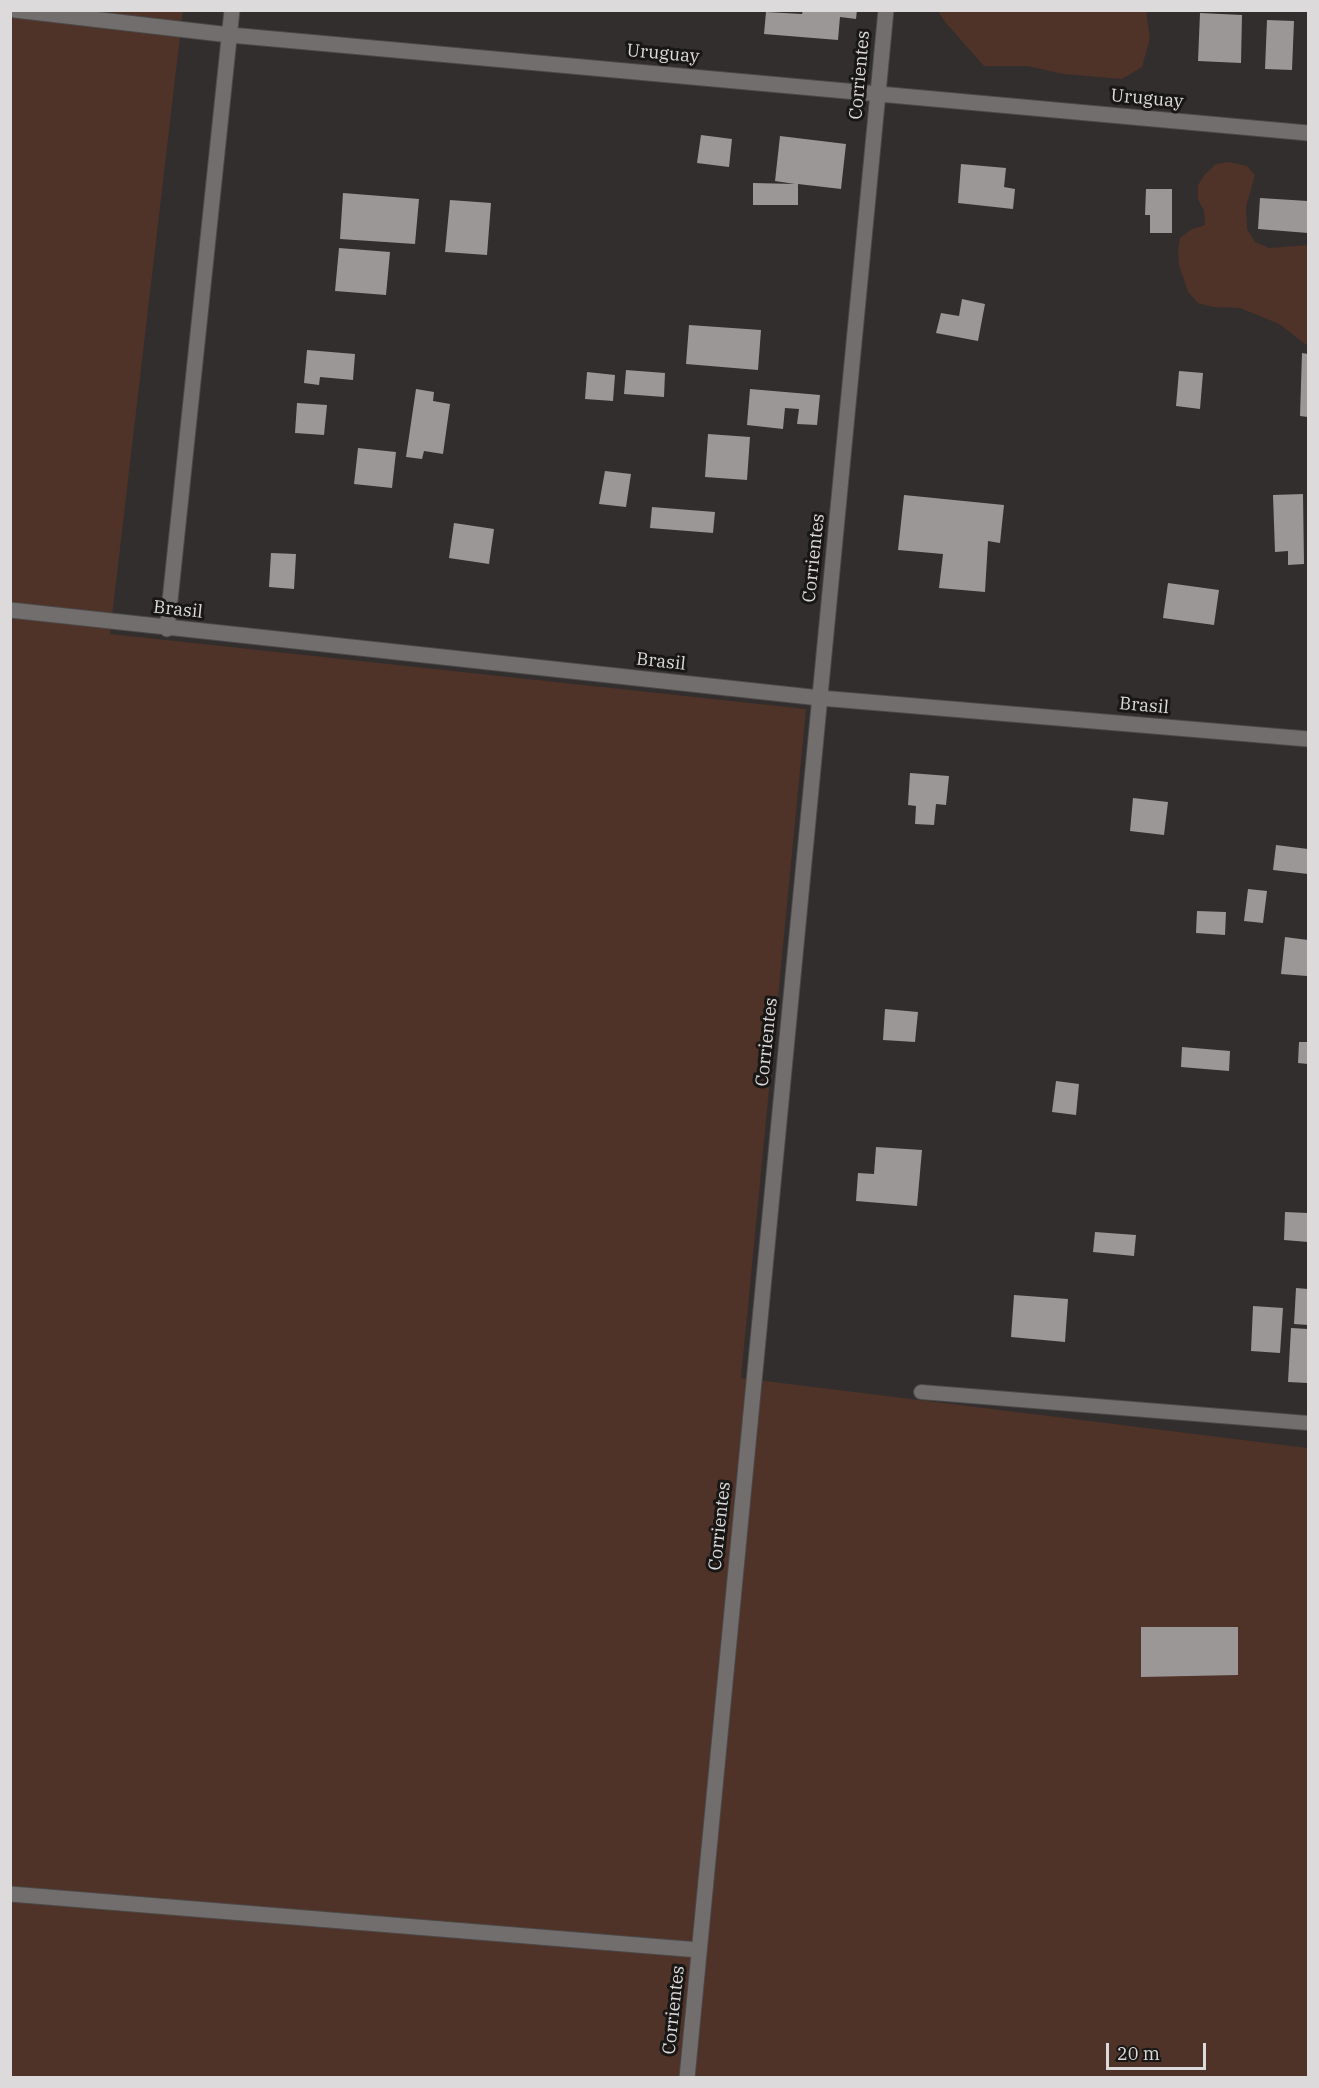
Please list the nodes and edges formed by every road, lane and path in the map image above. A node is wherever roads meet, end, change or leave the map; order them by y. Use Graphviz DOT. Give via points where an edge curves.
graph roads {
  1 [pos="15,10"];
  2 [pos="232,10"];
  3 [pos="886,10"];
  4 [pos="230,34"];
  5 [pos="879,94"];
  6 [pos="1308,133"];
  7 [pos="10,610"];
  8 [pos="167,629"];
  9 [pos="820,698"];
  10 [pos="1308,739"];
  11 [pos="921,1392"];
  12 [pos="1308,1423"];
  13 [pos="10,1894"];
  14 [pos="699,1950"];
  15 [pos="687,2078"];
  1 -- 4 [label="street, Uruguay"];
  2 -- 4 [label="street"];
  3 -- 5 [label="street, Corrientes"];
  4 -- 5 [label="street, Uruguay"];
  4 -- 8 [label="street"];
  5 -- 6 [label="street, Uruguay"];
  5 -- 9 [label="street, Corrientes"];
  7 -- 8 [label="street, Brasil"];
  8 -- 9 [label="street, Brasil"];
  9 -- 10 [label="street, Brasil"];
  9 -- 14 [label="street, Corrientes"];
  11 -- 12 [label="lane"];
  13 -- 14 [label="street"];
  14 -- 15 [label="street, Corrientes"];
}
